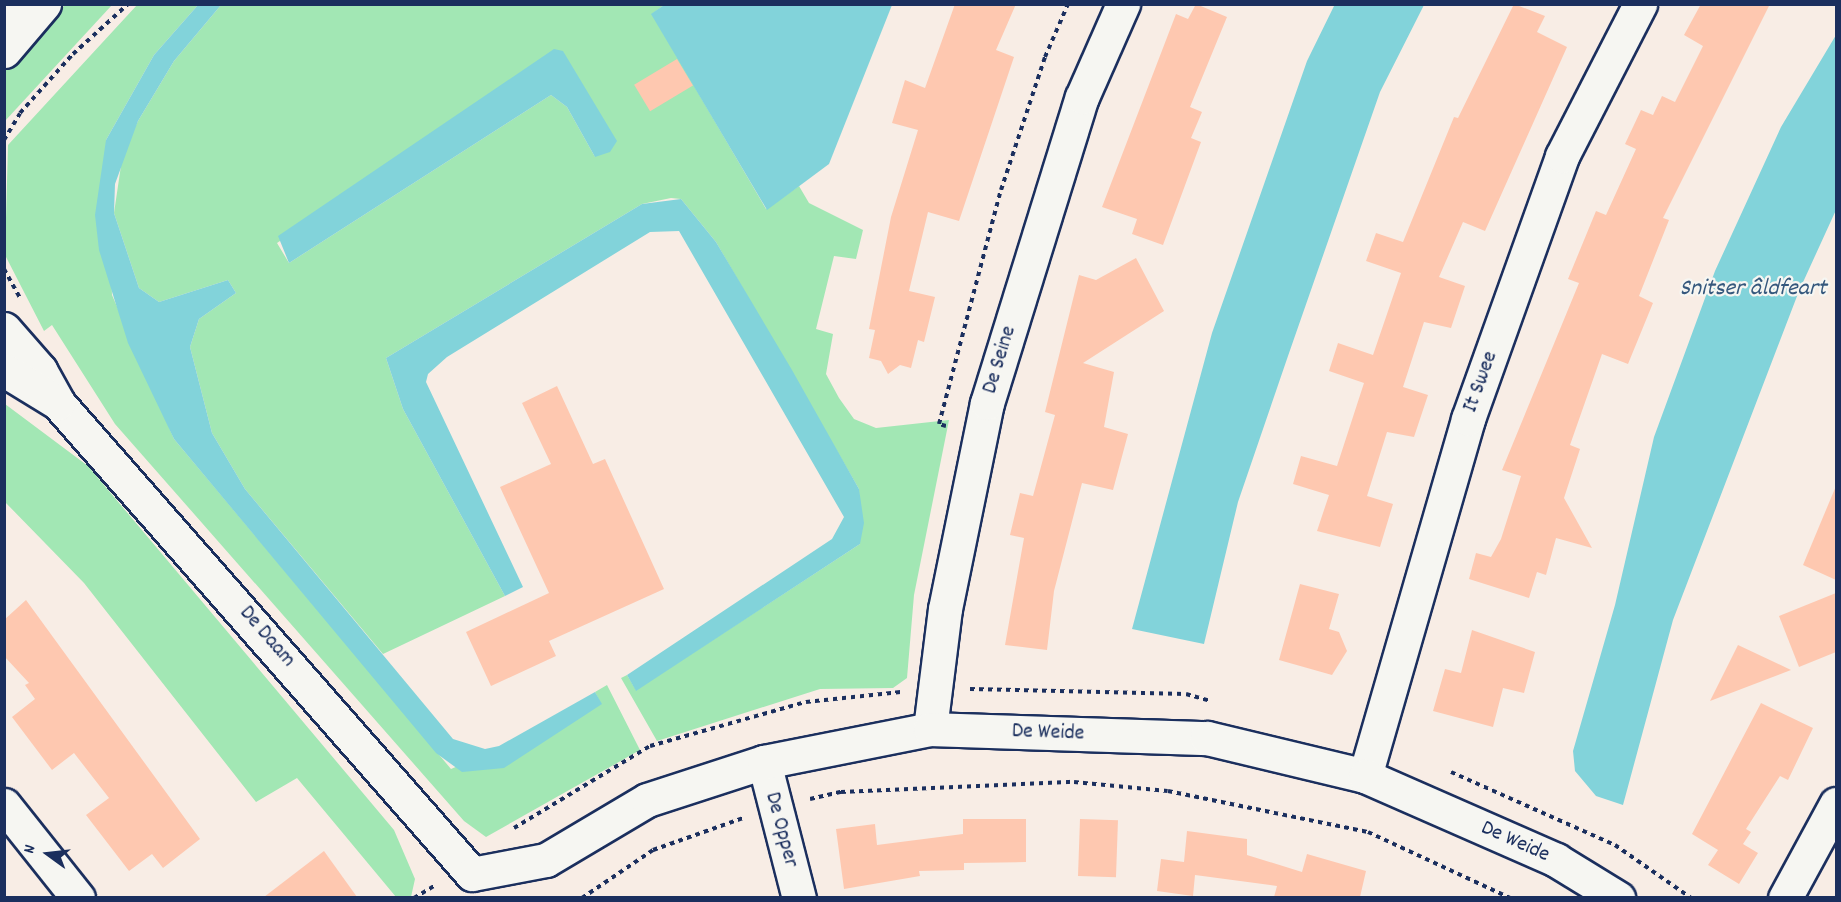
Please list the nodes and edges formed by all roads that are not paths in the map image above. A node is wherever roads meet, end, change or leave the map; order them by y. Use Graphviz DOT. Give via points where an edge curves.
graph roads {
  1 [pos="8,4"];
  2 [pos="44,4"];
  3 [pos="1123,4"];
  4 [pos="1640,4"];
  5 [pos="4,8"];
  6 [pos="4,51"];
  7 [pos="4,329"];
  8 [pos="4,370"];
  9 [pos="58,403"];
  10 [pos="930,729"];
  11 [pos="764,762"];
  12 [pos="1365,776"];
  13 [pos="1836,804"];
  14 [pos="4,805"];
  15 [pos="466,886"];
  16 [pos="78,897"];
  17 [pos="799,897"];
  18 [pos="1618,897"];
  19 [pos="1785,897"];
  1 -- 5 [label="street"];
  2 -- 6 [label="street"];
  3 -- 10 [label="street, De Seine" via="1082,97 980,435 945,609"];
  4 -- 12 [label="street, It Swee" via="1562,156 1468,419"];
  7 -- 9 [label="street, De Daam" via="40,370"];
  8 -- 9 [label="street, De Daam"];
  9 -- 15 [label="street, De Daam"];
  10 -- 11 [label="street, De Weide"];
  10 -- 12 [label="street, De Weide" via="1207,738"];
  11 -- 15 [label="street, De Weide" via="647,800 546,860"];
  11 -- 17 [label="street, De Opper"];
  12 -- 18 [label="street, De Weide" via="1556,860"];
  13 -- 19 [label="street"];
  14 -- 16 [label="street"];
}
